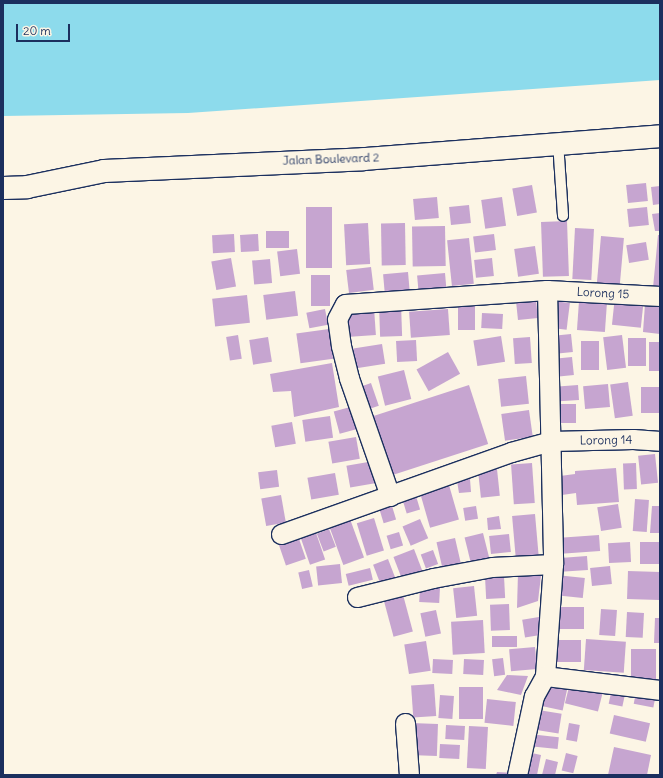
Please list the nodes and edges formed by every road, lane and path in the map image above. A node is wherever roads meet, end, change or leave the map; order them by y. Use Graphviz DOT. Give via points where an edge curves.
graph roads {
  1 [pos="660,136"];
  2 [pos="558,142"];
  3 [pos="3,188"];
  4 [pos="563,216"];
  5 [pos="547,290"];
  6 [pos="660,296"];
  7 [pos="551,441"];
  8 [pos="660,441"];
  9 [pos="390,496"];
  10 [pos="281,534"];
  11 [pos="553,564"];
  12 [pos="357,597"];
  13 [pos="545,676"];
  14 [pos="660,690"];
  15 [pos="404,723"];
  16 [pos="409,775"];
  17 [pos="517,775"];
  1 -- 2 [label="main road, Jalan Boulevard 2"];
  2 -- 3 [label="main road, Jalan Boulevard 2" via="364,158 104,170 27,187"];
  2 -- 4 [label="lane"];
  5 -- 6 [label="street, Lorong 15"];
  5 -- 7 [label="street"];
  5 -- 9 [label="street, Lorong 15" via="350,302 342,307 337,319 349,378"];
  7 -- 8 [label="street, Lorong 14" via="633,438"];
  7 -- 9 [label="street, Lorong 14" via="511,452"];
  7 -- 11 [label="street"];
  9 -- 10 [label="street, Lorong 14"];
  11 -- 12 [label="street" via="492,567"];
  11 -- 13 [label="street"];
  13 -- 14 [label="street"];
  13 -- 17 [label="street" via="534,696"];
  15 -- 16 [label="street"];
}
